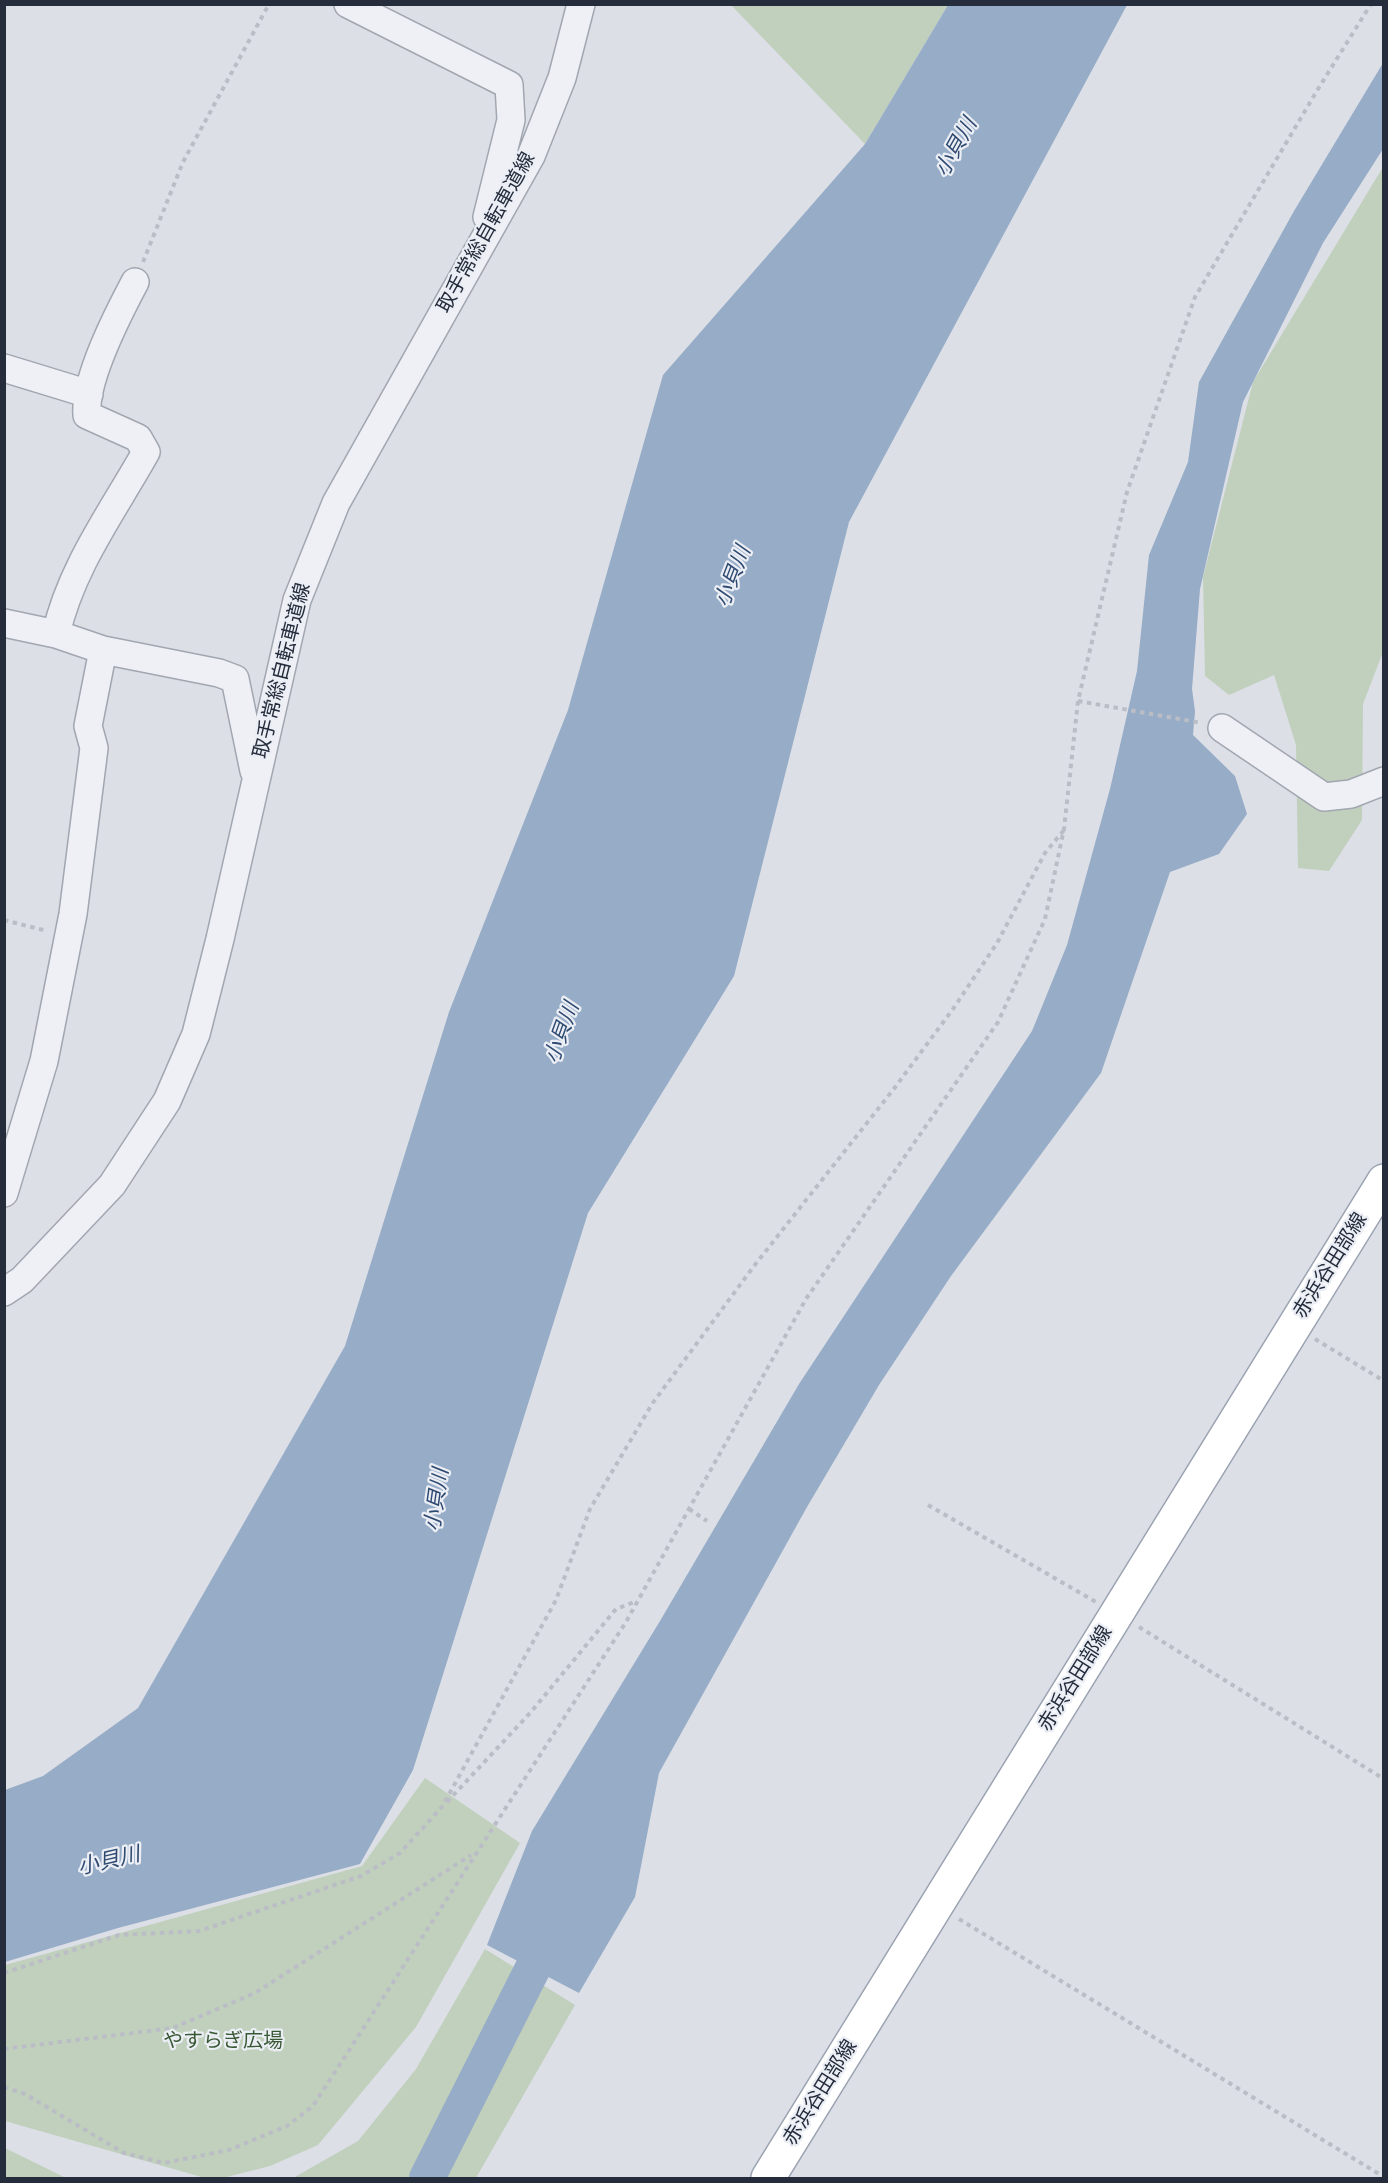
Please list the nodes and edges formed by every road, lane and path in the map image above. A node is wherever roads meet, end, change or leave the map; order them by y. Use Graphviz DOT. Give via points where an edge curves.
graph roads {
  1 [pos="269,4"];
  2 [pos="348,4"];
  3 [pos="581,4"];
  4 [pos="1371,4"];
  5 [pos="478,253"];
  6 [pos="135,282"];
  7 [pos="4,368"];
  8 [pos="88,394"];
  9 [pos="4,623"];
  10 [pos="56,634"];
  11 [pos="102,650"];
  12 [pos="1078,700"];
  13 [pos="1211,725"];
  14 [pos="256,780"];
  15 [pos="1383,781"];
  16 [pos="1064,829"];
  17 [pos="4,920"];
  18 [pos="69,937"];
  19 [pos="1383,1180"];
  20 [pos="4,1193"];
  21 [pos="4,1292"];
  22 [pos="1294,1326"];
  23 [pos="1383,1381"];
  24 [pos="928,1505"];
  25 [pos="689,1509"];
  26 [pos="707,1521"];
  27 [pos="638,1601"];
  28 [pos="1116,1613"];
  29 [pos="1383,1779"];
  30 [pos="442,1807"];
  31 [pos="474,1854"];
  32 [pos="937,1906"];
  33 [pos="4,1973"];
  34 [pos="4,2049"];
  35 [pos="4,2087"];
  36 [pos="768,2178"];
  37 [pos="1383,2178"];
  1 -- 6 [label="path" via="183,162"];
  2 -- 5 [label="street" via="509,85 511,120"];
  3 -- 5 [label="street, 取手常総自転車道線" via="562,78 531,156"];
  4 -- 12 [label="path" via="1195,297 1127,492"];
  5 -- 14 [label="street, 取手常総自転車道線" via="336,503 297,600"];
  6 -- 8 [label="street" via="111,329"];
  7 -- 8 [label="street"];
  8 -- 10 [label="street" via="87,415 138,438 146,452 77,569"];
  9 -- 10 [label="street"];
  10 -- 11 [label="street"];
  11 -- 14 [label="street" via="236,679"];
  11 -- 18 [label="street" via="88,726 94,748"];
  12 -- 13 [label="path"];
  12 -- 16 [label="path"];
  13 -- 15 [label="street" via="1324,797 1352,794"];
  14 -- 21 [label="street, 取手常総自転車道線" via="196,1034 166,1101 112,1185 22,1280"];
  16 -- 25 [label="path" via="1045,919 998,1022 806,1299"];
  16 -- 30 [label="path" via="1045,853 997,943 953,1009 652,1404 590,1509 556,1600"];
  17 -- 18 [label="path"];
  18 -- 20 [label="street" via="44,1061"];
  19 -- 22 [label="main road, 赤浜谷田部線"];
  22 -- 23 [label="path"];
  22 -- 28 [label="main road, 赤浜谷田部線"];
  24 -- 28 [label="path"];
  25 -- 26 [label="path"];
  25 -- 27 [label="path"];
  27 -- 30 [label="path" via="616,1609 531,1712"];
  27 -- 31 [label="path"];
  28 -- 29 [label="path"];
  28 -- 32 [label="main road, 赤浜谷田部線"];
  30 -- 33 [label="path" via="400,1853 361,1875 199,1931 118,1935"];
  31 -- 34 [label="path" via="255,1993 173,2028"];
  31 -- 35 [label="path" via="313,2106 287,2126 229,2150 164,2163 124,2153 25,2094"];
  32 -- 36 [label="main road, 赤浜谷田部線"];
  32 -- 37 [label="path"];
}
